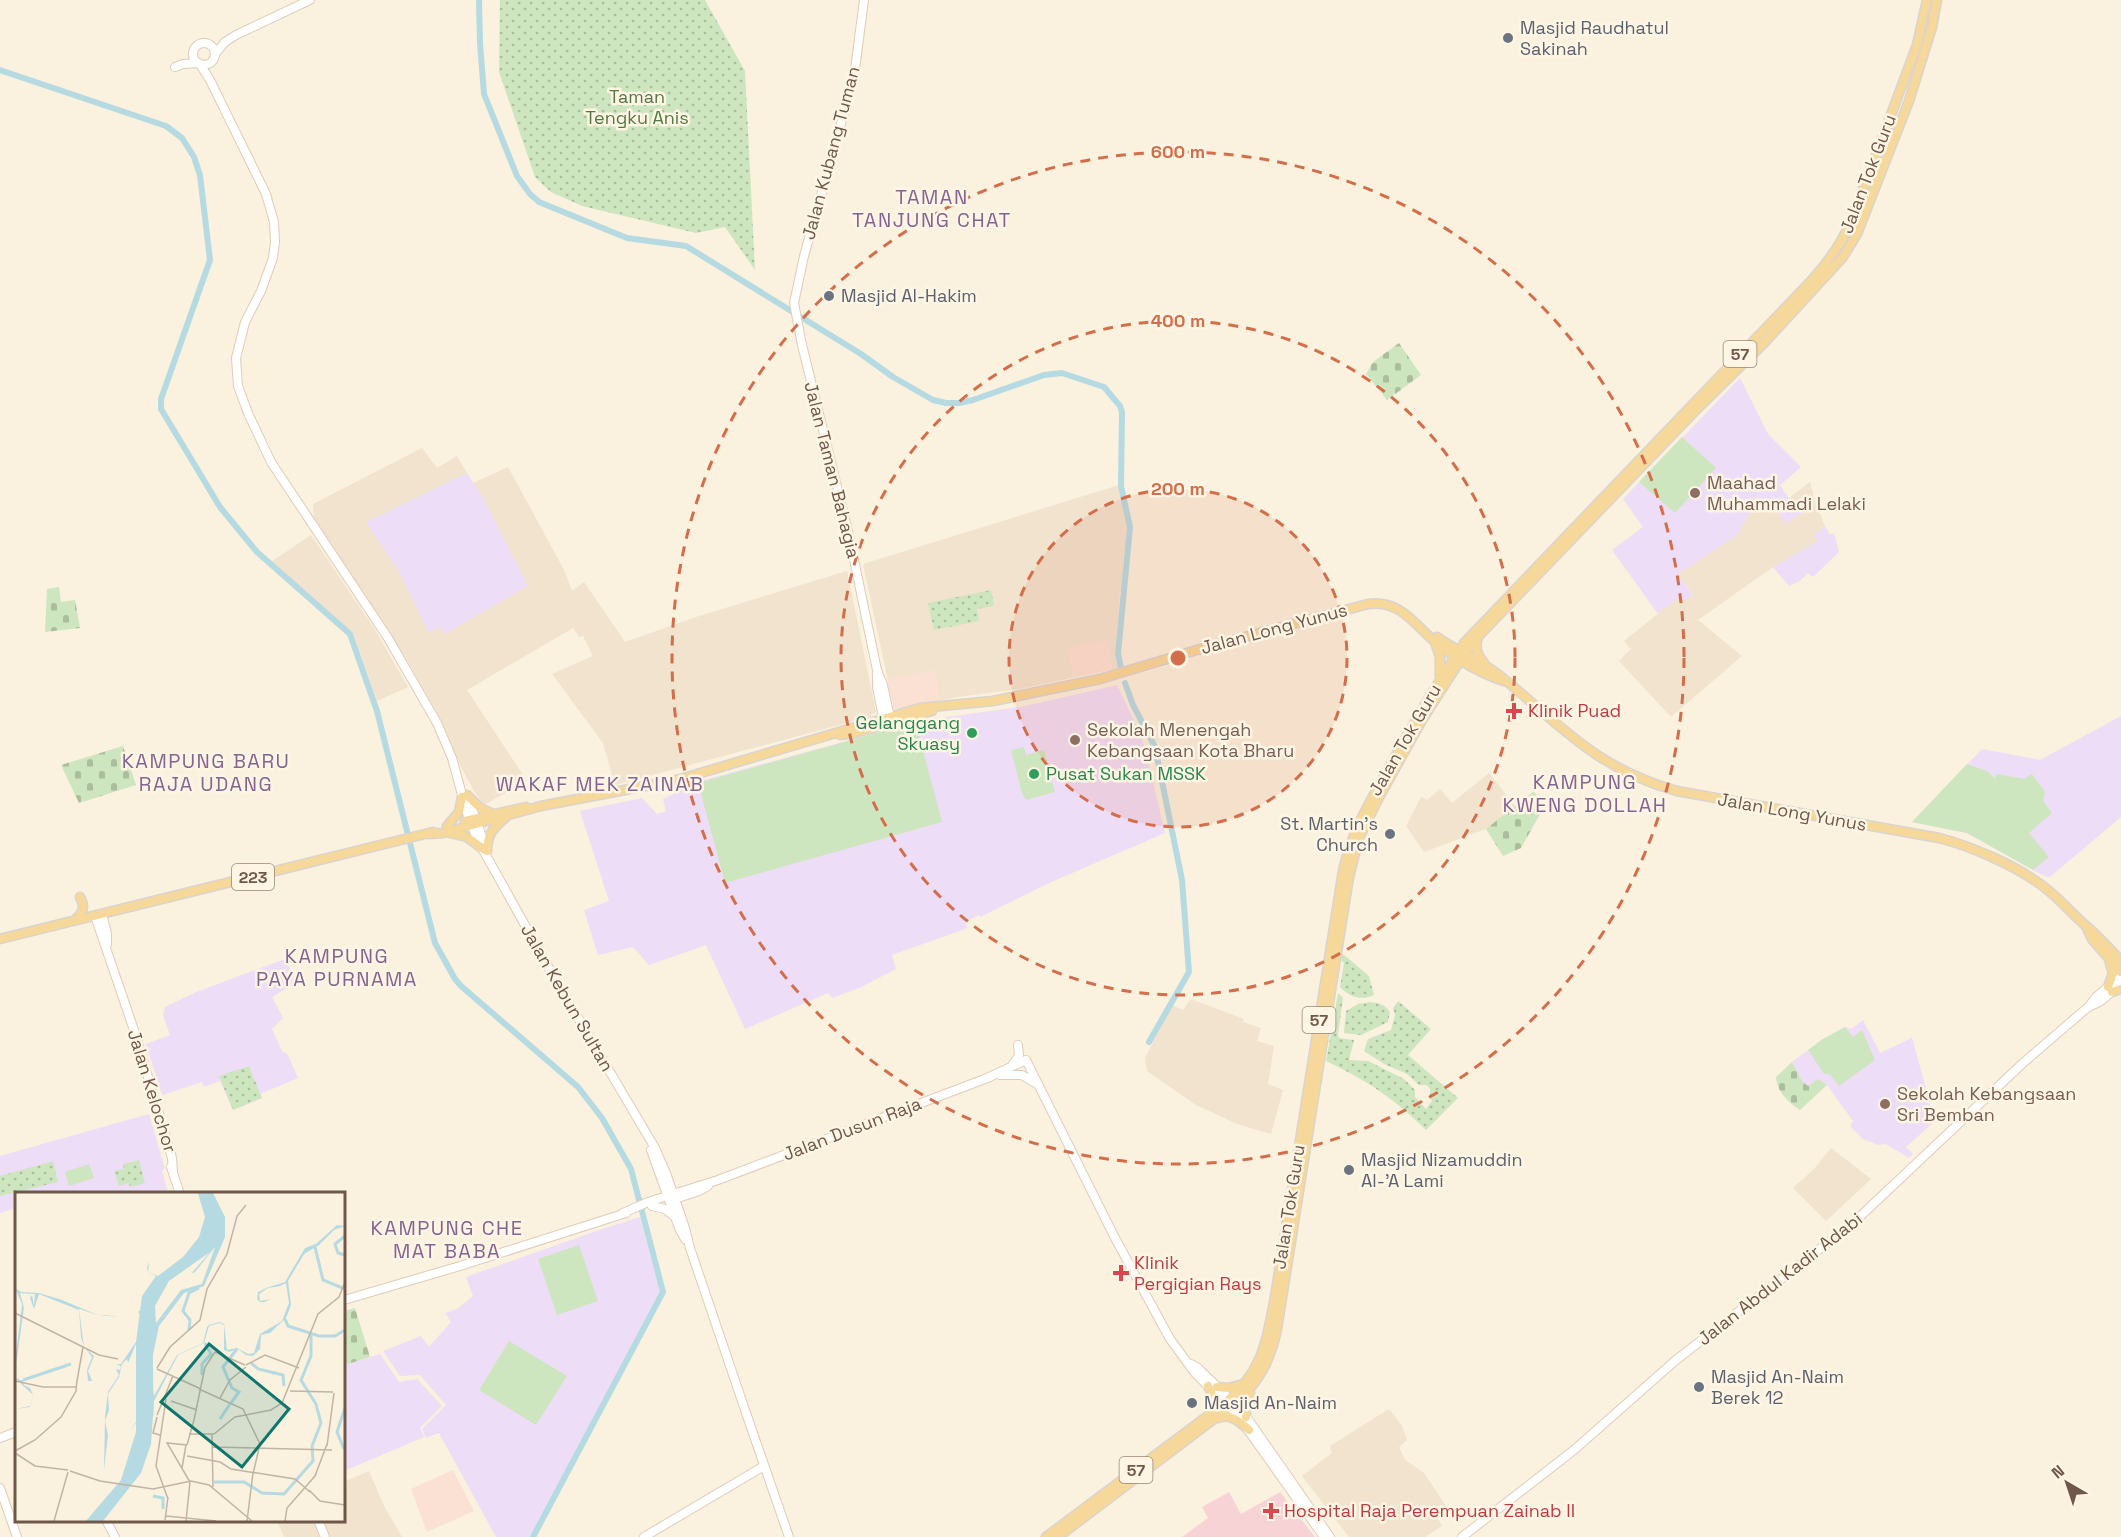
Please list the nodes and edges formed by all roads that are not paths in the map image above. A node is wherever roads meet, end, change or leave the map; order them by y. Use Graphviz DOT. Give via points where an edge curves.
graph roads {
  1 [pos="310,0"];
  2 [pos="864,0"];
  3 [pos="1927,0"];
  4 [pos="1937,0"];
  5 [pos="236,35"];
  6 [pos="204,43"];
  7 [pos="193,52"];
  8 [pos="214,57"];
  9 [pos="199,63"];
  10 [pos="218,94"];
  11 [pos="1884,132"];
  12 [pos="1895,136"];
  13 [pos="800,269"];
  14 [pos="1754,354"];
  15 [pos="1733,362"];
  16 [pos="1478,631"];
  17 [pos="1437,640"];
  18 [pos="1459,655"];
  19 [pos="1488,671"];
  20 [pos="1442,681"];
  21 [pos="887,721"];
  22 [pos="465,796"];
  23 [pos="541,806"];
  24 [pos="493,814"];
  25 [pos="508,816"];
  26 [pos="474,822"];
  27 [pos="445,829"];
  28 [pos="486,853"];
  29 [pos="80,897"];
  30 [pos="98,915"];
  31 [pos="73,921"];
  32 [pos="0,939"];
  33 [pos="2106,950"];
  34 [pos="2121,955"];
  35 [pos="2121,961"];
  36 [pos="2121,974"];
  37 [pos="2121,984"];
  38 [pos="2114,989"];
  39 [pos="1018,1045"];
  40 [pos="1027,1062"];
  41 [pos="1007,1068"];
  42 [pos="1000,1075"];
  43 [pos="987,1078"];
  44 [pos="1040,1088"];
  45 [pos="647,1137"];
  46 [pos="663,1181"];
  47 [pos="179,1192"];
  48 [pos="671,1197"];
  49 [pos="648,1205"];
  50 [pos="675,1217"];
  51 [pos="690,1248"];
  52 [pos="345,1300"];
  53 [pos="1251,1382"];
  54 [pos="1213,1386"];
  55 [pos="1230,1403"];
  56 [pos="1246,1417"];
  57 [pos="1208,1420"];
  58 [pos="1249,1430"];
  59 [pos="15,1432"];
  60 [pos="0,1438"];
  61 [pos="764,1466"];
  62 [pos="0,1488"];
  63 [pos="107,1522"];
  64 [pos="318,1522"];
  65 [pos="17,1537"];
  66 [pos="115,1537"];
  67 [pos="326,1537"];
  68 [pos="644,1537"];
  69 [pos="789,1537"];
  70 [pos="1046,1537"];
  71 [pos="1058,1537"];
  72 [pos="1324,1537"];
  73 [pos="1330,1537"];
  74 [pos="1462,1537"];
  1 -- 5 [label="main road"];
  2 -- 13 [label="main road, Jalan Kubang Tuman" via="854,77"];
  3 -- 11 [label="main road, Jalan Tok Guru / 57" via="1917,45"];
  4 -- 12 [label="main road, Jalan Tok Guru / 57" via="1932,27"];
  5 -- 6 [label="main road"];
  5 -- 8 [label="main road"];
  6 -- 7 [label="main road"];
  6 -- 8 [label="main road" via="210,45"];
  7 -- 9 [label="main road"];
  7 -- 9 [label="main road" via="175,67"];
  8 -- 9 [label="main road" via="206,64"];
  8 -- 10 [label="main road" via="212,74"];
  9 -- 10 [label="main road"];
  10 -- 22 [label="main road, Jalan Kebun Sultan" via="266,195 274,222 273,258 245,322 236,358 238,386 271,462 416,683 445,738"];
  11 -- 12 [label="main road"];
  11 -- 15 [label="main road, Jalan Tok Guru / 57" via="1851,222 1833,254"];
  12 -- 14 [label="main road, Jalan Tok Guru / 57" via="1857,234 1843,256"];
  13 -- 21 [label="main road, Jalan Taman Bahagia" via="794,303 802,345 848,531"];
  14 -- 15 [label="main road" via="1739,363"];
  14 -- 16 [label="main road, Jalan Tok Guru / 57"];
  15 -- 16 [label="main road, Jalan Tok Guru / 57"];
  16 -- 17 [label="main road" via="1461,639"];
  16 -- 18 [label="main road, Jalan Tok Guru / 57"];
  16 -- 19 [label="main road" via="1477,653"];
  17 -- 18 [label="main road, Jalan Long Yunus"];
  17 -- 20 [label="main road"];
  17 -- 21 [label="main road, Jalan Long Yunus" via="1393,605 1368,604 1100,679 1017,697 946,706"];
  18 -- 19 [label="main road, Jalan Long Yunus"];
  18 -- 20 [label="main road, Jalan Tok Guru / 57"];
  19 -- 20 [label="main road" via="1462,669"];
  19 -- 33 [label="main road, Jalan Long Yunus" via="1507,682 1578,743 1634,777 1677,791 1965,846 2036,881 2098,934"];
  20 -- 53 [label="main road, Jalan Tok Guru / 57" via="1348,846 1275,1297 1264,1348"];
  21 -- 23 [label="main road, Jalan Long Yunus" via="852,727 676,780"];
  22 -- 24 [label="main road"];
  22 -- 26 [label="main road, Jalan Kebun Sultan"];
  22 -- 27 [label="main road" via="459,812"];
  23 -- 24 [label="main road, Jalan Long Yunus"];
  23 -- 25 [label="main road, Jalan Long Yunus"];
  24 -- 26 [label="main road, Jalan Long Yunus"];
  25 -- 26 [label="main road, Jalan Long Yunus"];
  25 -- 28 [label="main road" via="493,828"];
  26 -- 27 [label="main road, 223"];
  26 -- 28 [label="main road, Jalan Kebun Sultan"];
  27 -- 28 [label="main road" via="467,837"];
  27 -- 30 [label="main road, 223"];
  28 -- 45 [label="main road, Jalan Kebun Sultan"];
  29 -- 31 [label="main road" via="82,913"];
  30 -- 31 [label="main road, 223"];
  30 -- 47 [label="main road, Jalan Kelochor"];
  31 -- 32 [label="main road, 223"];
  33 -- 34 [label="main road"];
  33 -- 35 [label="main road, Jalan Long Yunus"];
  33 -- 36 [label="main road, Jalan Long Yunus"];
  33 -- 38 [label="main road" via="2113,969"];
  36 -- 38 [label="main road, Jalan Abdul Kadir Adabi"];
  37 -- 38 [label="main road, Jalan Abdul Kadir Adabi"];
  38 -- 74 [label="main road, Jalan Abdul Kadir Adabi" via="2000,1083 1852,1224 1684,1354 1574,1450"];
  39 -- 41 [label="main road" via="1019,1056"];
  40 -- 41 [label="main road, Jalan Dusun Raja"];
  40 -- 42 [label="main road, Jalan Dusun Raja"];
  40 -- 44 [label="main road"];
  41 -- 43 [label="main road, Jalan Dusun Raja"];
  42 -- 43 [label="main road, Jalan Dusun Raja"];
  42 -- 44 [label="main road" via="1022,1075"];
  43 -- 48 [label="main road, Jalan Dusun Raja"];
  44 -- 54 [label="main road" via="1157,1317 1187,1361"];
  45 -- 46 [label="main road, Jalan Kebun Sultan"];
  45 -- 48 [label="main road, Jalan Kebun Sultan" via="661,1161"];
  46 -- 48 [label="main road, Jalan Kebun Sultan"];
  46 -- 49 [label="main road"];
  48 -- 49 [label="main road, Jalan Dusun Raja"];
  48 -- 50 [label="main road, Jalan Kebun Sultan"];
  48 -- 51 [label="main road, Jalan Kebun Sultan"];
  49 -- 50 [label="main road" via="666,1209"];
  49 -- 52 [label="main road, Jalan Dusun Raja"];
  50 -- 51 [label="main road, Jalan Kebun Sultan"];
  51 -- 61 [label="main road, Jalan Kebun Sultan"];
  53 -- 54 [label="main road"];
  53 -- 55 [label="main road, Jalan Tok Guru / 57"];
  53 -- 56 [label="main road"];
  54 -- 55 [label="main road"];
  54 -- 57 [label="main road" via="1214,1408"];
  55 -- 56 [label="main road"];
  55 -- 57 [label="main road, Jalan Tok Guru / 57"];
  55 -- 58 [label="main road"];
  56 -- 73 [label="main road"];
  57 -- 58 [label="main road" via="1229,1416"];
  57 -- 70 [label="main road, Jalan Tok Guru / 57"];
  57 -- 71 [label="main road, Jalan Tok Guru / 57"];
  58 -- 72 [label="main road"];
  59 -- 60 [label="main road"];
  61 -- 68 [label="main road"];
  61 -- 69 [label="main road, Jalan Kebun Sultan"];
  62 -- 65 [label="main road"];
  63 -- 66 [label="main road"];
  64 -- 67 [label="main road"];
}
